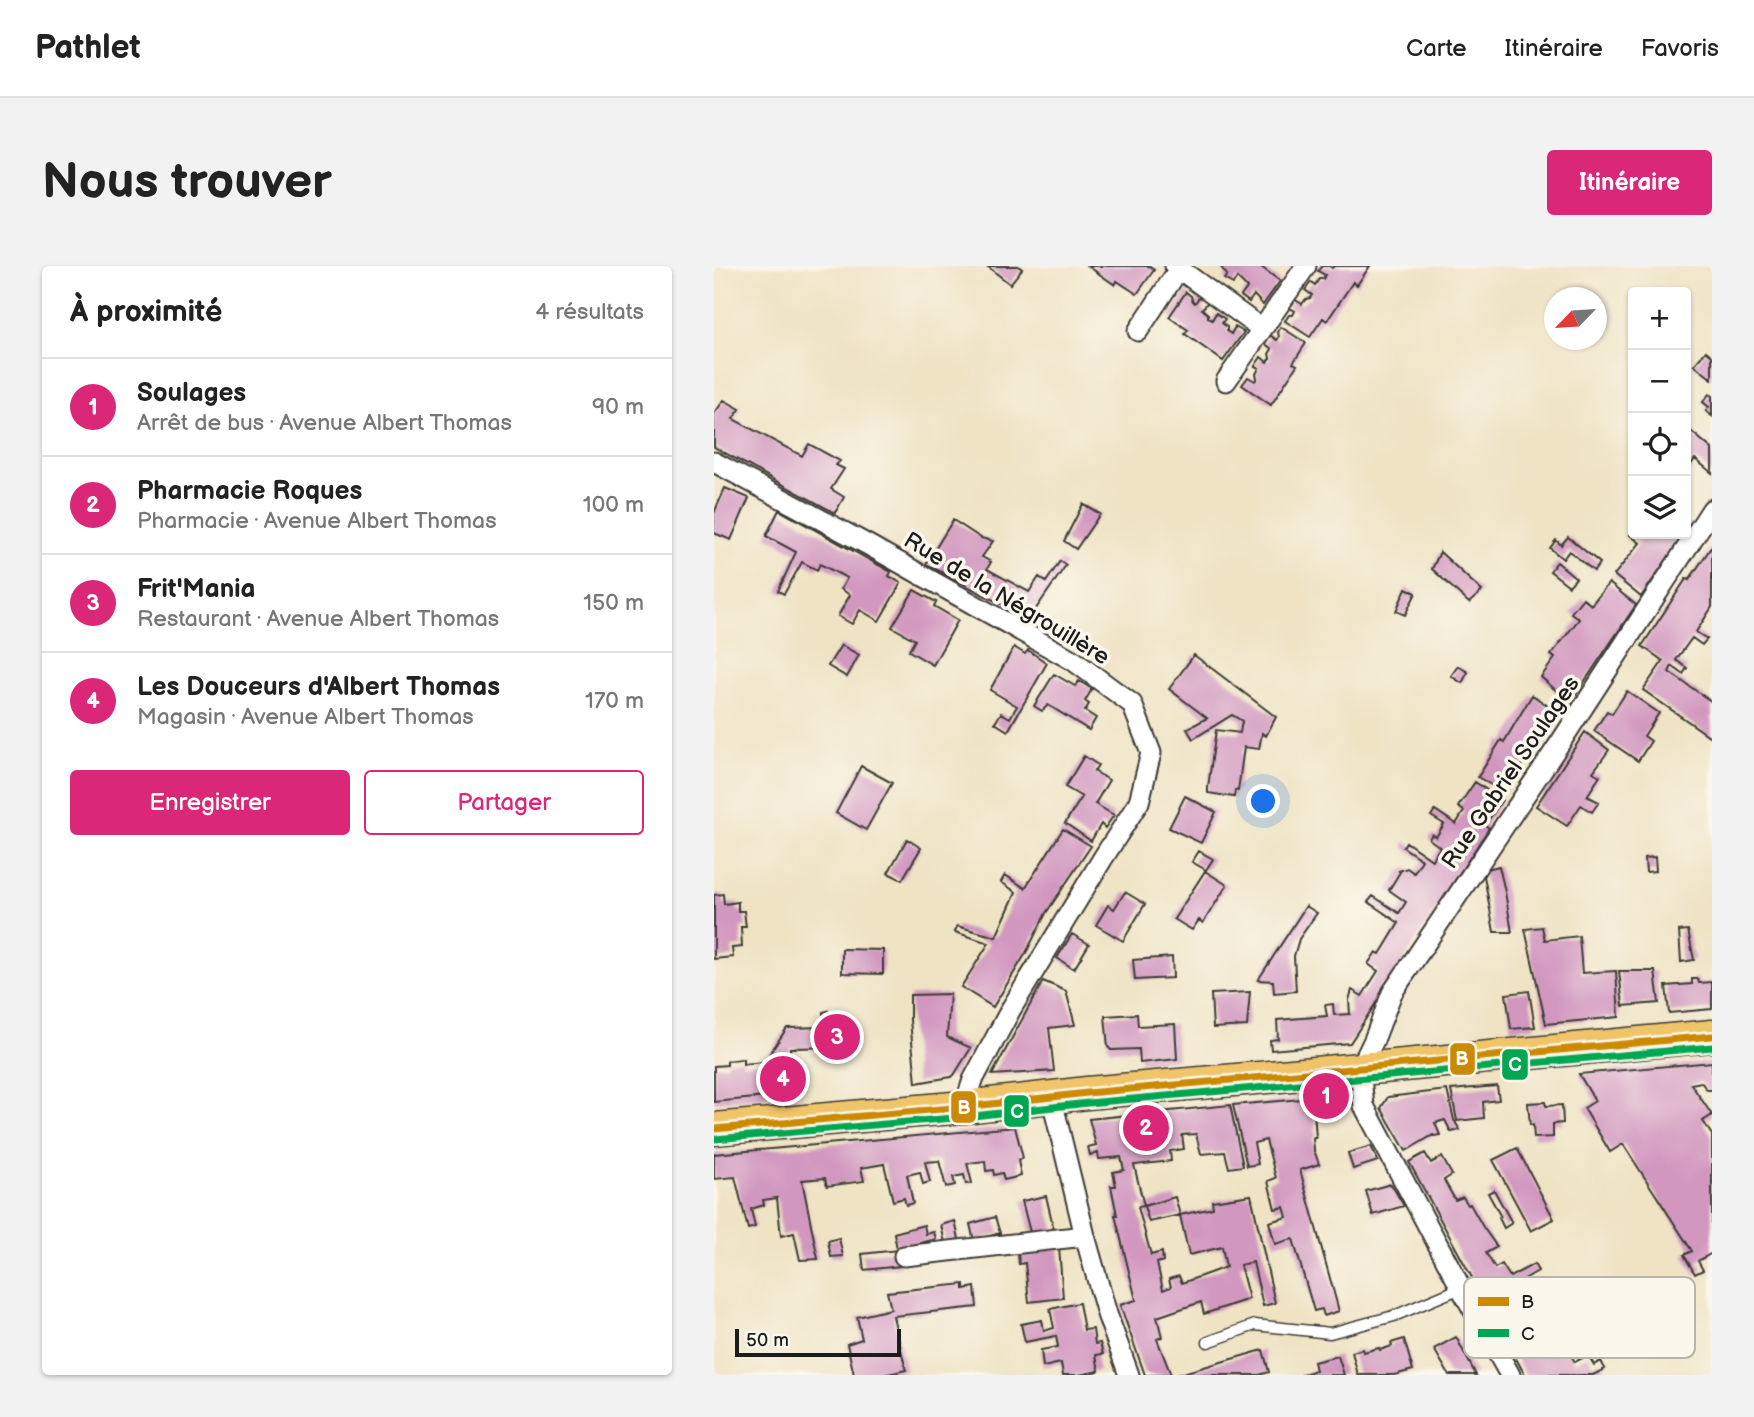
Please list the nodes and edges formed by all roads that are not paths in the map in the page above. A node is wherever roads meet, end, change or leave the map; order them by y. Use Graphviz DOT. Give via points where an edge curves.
graph roads {
  1 [pos="1306,266"];
  2 [pos="1177,268"];
  3 [pos="1262,329"];
  4 [pos="1138,331"];
  5 [pos="1226,381"];
  6 [pos="714,462"];
  7 [pos="1712,509"];
  8 [pos="1712,1036"];
  9 [pos="1360,1069"];
  10 [pos="1051,1096"];
  11 [pos="964,1107"];
  12 [pos="714,1129"];
  13 [pos="1085,1236"];
  14 [pos="904,1256"];
  15 [pos="1461,1288"];
  16 [pos="1464,1293"];
  17 [pos="1208,1342"];
  18 [pos="1500,1358"];
  19 [pos="1129,1375"];
  20 [pos="1510,1375"];
  1 -- 3 [label="street"];
  2 -- 3 [label="street"];
  2 -- 4 [label="street"];
  3 -- 5 [label="street"];
  6 -- 11 [label="street, Rue de la Négrouillère" via="1074,661 1132,704 1146,740 1151,753 1139,802 1011,1009 973,1080"];
  7 -- 9 [label="street, Rue Gabriel Soulages" via="1392,993"];
  8 -- 9 [label="main road"];
  9 -- 10 [label="main road"];
  9 -- 15 [label="street" via="1364,1106"];
  10 -- 11 [label="main road"];
  10 -- 13 [label="street"];
  11 -- 12 [label="main road"];
  13 -- 14 [label="street"];
  13 -- 19 [label="street"];
  15 -- 16 [label="street"];
  15 -- 17 [label="lane" via="1394,1316 1329,1333 1255,1325"];
  18 -- 20 [label="street"];
}
